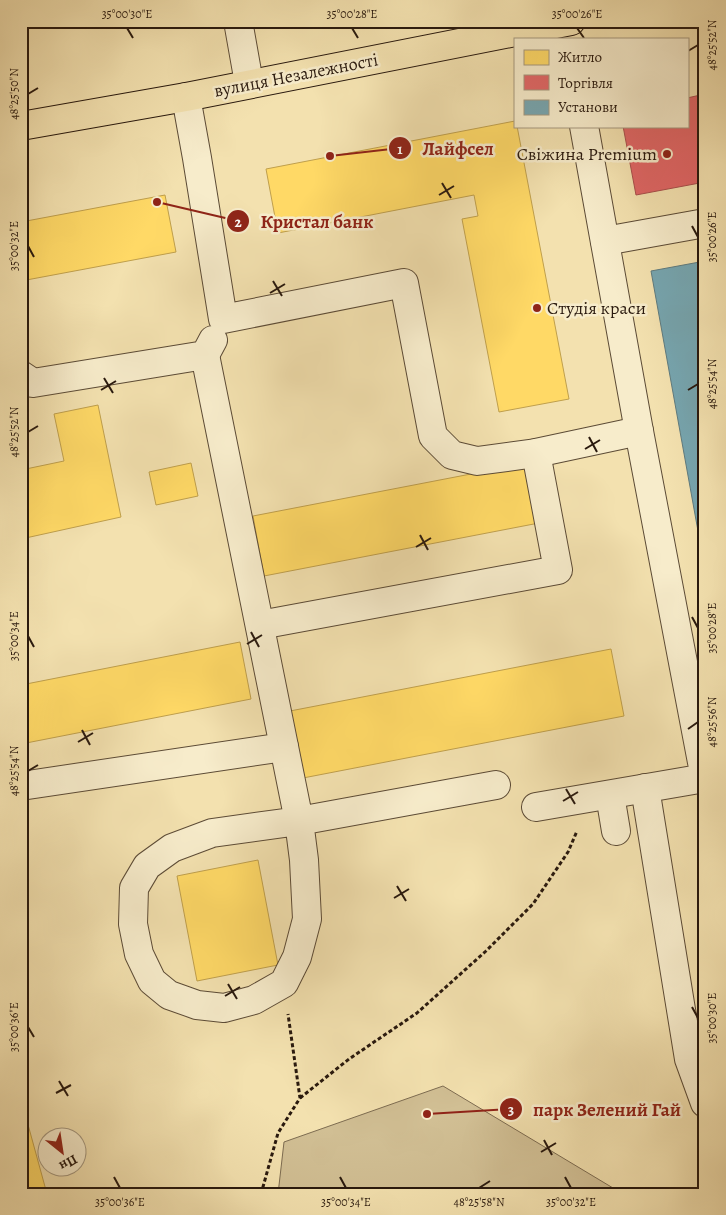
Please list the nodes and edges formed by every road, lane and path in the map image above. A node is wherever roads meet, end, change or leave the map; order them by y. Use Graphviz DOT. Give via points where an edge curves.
graph roads {
  1 [pos="238,21"];
  2 [pos="569,27"];
  3 [pos="249,83"];
  4 [pos="186,97"];
  5 [pos="21,126"];
  6 [pos="584,128"];
  7 [pos="705,223"];
  8 [pos="605,242"];
  9 [pos="223,319"];
  10 [pos="205,355"];
  11 [pos="21,375"];
  12 [pos="640,431"];
  13 [pos="536,453"];
  14 [pos="260,625"];
  15 [pos="284,747"];
  16 [pos="496,785"];
  17 [pos="21,786"];
  18 [pos="645,788"];
  19 [pos="601,796"];
  20 [pos="536,807"];
  21 [pos="299,821"];
  22 [pos="616,832"];
  23 [pos="284,983"];
  24 [pos="300,1098"];
  25 [pos="705,1103"];
  26 [pos="260,1194"];
  1 -- 3 [label="lane"];
  2 -- 3 [label="main road, вулиця Незалежності"];
  3 -- 4 [label="main road, вулиця Незалежності"];
  4 -- 5 [label="main road, вулиця Незалежності"];
  4 -- 9 [label="lane"];
  6 -- 8 [label="lane"];
  7 -- 8 [label="lane"];
  8 -- 12 [label="lane"];
  9 -- 10 [label="lane"];
  9 -- 13 [label="lane" via="404,283 433,436 452,455 477,461"];
  10 -- 11 [label="lane" via="33,383"];
  10 -- 14 [label="lane"];
  12 -- 13 [label="lane"];
  12 -- 18 [label="lane" via="705,778"];
  13 -- 14 [label="lane" via="558,570"];
  14 -- 15 [label="lane"];
  15 -- 17 [label="lane"];
  15 -- 21 [label="lane"];
  16 -- 21 [label="lane"];
  18 -- 19 [label="lane"];
  18 -- 25 [label="lane" via="689,1059"];
  19 -- 20 [label="lane"];
  19 -- 22 [label="lane"];
  19 -- 24 [label="path" via="533,904 417,1013 349,1059"];
  21 -- 23 [label="lane" via="307,918 297,957"];
  21 -- 23 [label="lane" via="212,833 172,848 147,866 134,888 133,924 139,954 152,981 169,995 196,1005 224,1008 254,1000"];
  23 -- 24 [label="path"];
  24 -- 26 [label="path" via="278,1133"];
}
